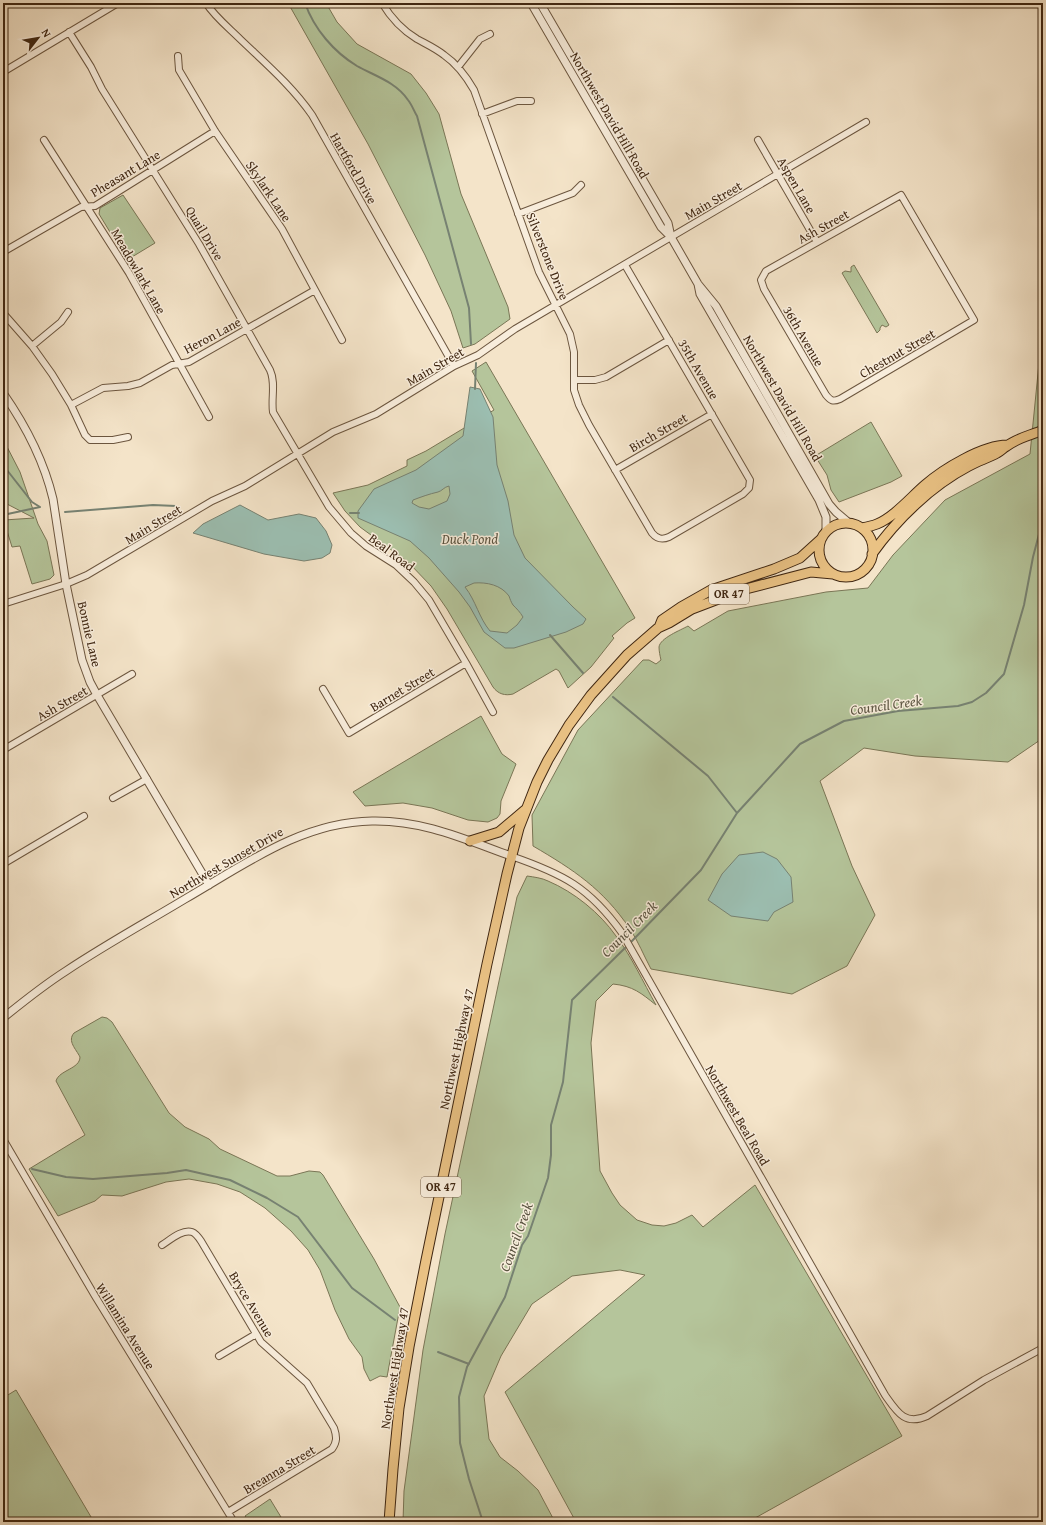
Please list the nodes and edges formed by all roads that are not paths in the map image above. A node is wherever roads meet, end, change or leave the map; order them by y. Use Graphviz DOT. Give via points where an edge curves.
graph roads {
  1 [pos="118,3"];
  2 [pos="206,3"];
  3 [pos="382,3"];
  4 [pos="531,3"];
  5 [pos="540,3"];
  6 [pos="69,32"];
  7 [pos="490,34"];
  8 [pos="178,56"];
  9 [pos="458,67"];
  10 [pos="3,72"];
  11 [pos="530,101"];
  12 [pos="482,114"];
  13 [pos="866,122"];
  14 [pos="215,131"];
  15 [pos="44,140"];
  16 [pos="758,140"];
  17 [pos="153,169"];
  18 [pos="778,174"];
  19 [pos="581,185"];
  20 [pos="88,206"];
  21 [pos="518,214"];
  22 [pos="671,237"];
  23 [pos="817,242"];
  24 [pos="3,252"];
  25 [pos="625,265"];
  26 [pos="761,282"];
  27 [pos="698,284"];
  28 [pos="315,290"];
  29 [pos="556,305"];
  30 [pos="68,312"];
  31 [pos="3,313"];
  32 [pos="974,320"];
  33 [pos="247,329"];
  34 [pos="342,340"];
  35 [pos="669,340"];
  36 [pos="32,346"];
  37 [pos="179,364"];
  38 [pos="454,366"];
  39 [pos="574,380"];
  40 [pos="3,394"];
  41 [pos="831,400"];
  42 [pos="71,405"];
  43 [pos="712,414"];
  44 [pos="209,417"];
  45 [pos="1043,430"];
  46 [pos="128,437"];
  47 [pos="1007,445"];
  48 [pos="297,454"];
  49 [pos="615,470"];
  50 [pos="849,523"];
  51 [pos="862,528"];
  52 [pos="826,531"];
  53 [pos="659,539"];
  54 [pos="821,539"];
  55 [pos="872,554"];
  56 [pos="833,574"];
  57 [pos="66,584"];
  58 [pos="3,604"];
  59 [pos="658,628"];
  60 [pos="466,663"];
  61 [pos="132,674"];
  62 [pos="323,689"];
  63 [pos="97,695"];
  64 [pos="493,712"];
  65 [pos="3,750"];
  66 [pos="146,779"];
  67 [pos="113,798"];
  68 [pos="526,809"];
  69 [pos="84,816"];
  70 [pos="470,841"];
  71 [pos="511,856"];
  72 [pos="3,864"];
  73 [pos="209,885"];
  74 [pos="3,1018"];
  75 [pos="3,1139"];
  76 [pos="162,1245"];
  77 [pos="256,1334"];
  78 [pos="1043,1348"];
  79 [pos="219,1356"];
  80 [pos="337,1440"];
  81 [pos="228,1512"];
  82 [pos="234,1522"];
  83 [pos="389,1522"];
  1 -- 6 [label="street"];
  2 -- 38 [label="street, Hartford Drive" via="288,85 312,115"];
  3 -- 9 [label="street, Silverstone Drive" via="404,30 443,54"];
  4 -- 22 [label="street, Northwest David Hill Road" via="658,223"];
  5 -- 22 [label="street, Northwest David Hill Road" via="666,219"];
  6 -- 10 [label="street"];
  6 -- 17 [label="street, Quail Drive"];
  7 -- 9 [label="street" via="480,39"];
  8 -- 14 [label="street, Skylark Lane" via="179,70"];
  9 -- 12 [label="street, Silverstone Drive" via="474,90"];
  11 -- 12 [label="street" via="517,101"];
  12 -- 21 [label="street, Silverstone Drive"];
  13 -- 18 [label="street, Main Street"];
  14 -- 17 [label="street, Pheasant Lane"];
  14 -- 28 [label="street, Skylark Lane" via="282,229"];
  15 -- 20 [label="street, Meadowlark Lane"];
  16 -- 18 [label="street, Aspen Lane"];
  17 -- 20 [label="street, Pheasant Lane" via="95,206"];
  17 -- 33 [label="street, Quail Drive"];
  18 -- 22 [label="street, Main Street"];
  18 -- 23 [label="street, Aspen Lane"];
  19 -- 21 [label="street" via="573,193"];
  20 -- 24 [label="street, Pheasant Lane" via="81,207"];
  20 -- 37 [label="street, Meadowlark Lane" via="129,273"];
  21 -- 29 [label="street, Silverstone Drive" via="539,272"];
  22 -- 25 [label="street, Main Street"];
  22 -- 27 [label="street, Northwest David Hill Road"];
  23 -- 26 [label="street, Ash Street" via="766,271"];
  23 -- 32 [label="street, Ash Street" via="901,195"];
  25 -- 29 [label="street, Main Street"];
  25 -- 35 [label="street, 35th Avenue"];
  26 -- 41 [label="street, 36th Avenue" via="826,396"];
  27 -- 50 [label="street, Northwest David Hill Road" via="716,306 830,504"];
  27 -- 52 [label="street, Northwest David Hill Road" via="700,294 819,500 826,518"];
  28 -- 33 [label="street, Heron Lane"];
  28 -- 34 [label="street, Skylark Lane"];
  29 -- 38 [label="street, Main Street" via="478,355"];
  29 -- 39 [label="street, Silverstone Drive" via="573,348"];
  30 -- 36 [label="street" via="61,322"];
  31 -- 36 [label="street"];
  32 -- 41 [label="street, Chestnut Street" via="840,399"];
  33 -- 37 [label="street, Heron Lane" via="189,362"];
  33 -- 48 [label="street, Quail Drive" via="272,374 273,412"];
  35 -- 39 [label="street" via="603,378"];
  35 -- 43 [label="street, 35th Avenue"];
  36 -- 42 [label="street"];
  37 -- 42 [label="street, Heron Lane" via="172,365 140,383 103,388"];
  37 -- 44 [label="street, Meadowlark Lane"];
  38 -- 48 [label="street, Main Street" via="376,414 333,432"];
  39 -- 49 [label="street, Silverstone Drive" via="582,414"];
  40 -- 57 [label="street, Bonnie Lane" via="29,434 46,475 53,499"];
  42 -- 46 [label="street" via="90,440"];
  43 -- 49 [label="street, Birch Street"];
  43 -- 53 [label="street, 35th Avenue" via="749,477 749,486 746,492 730,502 669,537"];
  45 -- 47 [label="main road"];
  47 -- 51 [label="main road" via="996,445 963,460 926,483 888,517 877,524"];
  47 -- 55 [label="main road" via="1000,452 969,466 925,497 884,537"];
  48 -- 57 [label="street, Main Street" via="108,564"];
  48 -- 60 [label="street, Beal Road" via="329,507 351,533 396,565 429,600"];
  49 -- 53 [label="street, Silverstone Drive" via="652,533"];
  50 -- 51 [label="main road"];
  50 -- 52 [label="main road" via="841,523"];
  51 -- 55 [label="main road" via="871,540"];
  52 -- 54 [label="main road"];
  54 -- 56 [label="main road" via="821,559"];
  54 -- 59 [label="main road, Northwest Highway 47" via="800,558 711,590 662,620"];
  55 -- 56 [label="main road" via="870,562 858,574"];
  56 -- 59 [label="main road, Northwest Highway 47 / OR 47" via="811,572 742,590 692,609"];
  57 -- 58 [label="street, Main Street"];
  57 -- 63 [label="street, Bonnie Lane" via="82,660"];
  59 -- 68 [label="main road, Northwest Highway 47 / OR 47" via="613,669 578,712 548,760"];
  60 -- 62 [label="street, Barnet Street" via="349,733"];
  60 -- 64 [label="street, Beal Road"];
  61 -- 63 [label="street, Ash Street"];
  63 -- 65 [label="street, Ash Street"];
  63 -- 66 [label="street, Bonnie Lane"];
  66 -- 67 [label="street"];
  66 -- 73 [label="street, Bonnie Lane"];
  68 -- 70 [label="main road" via="500,832"];
  68 -- 71 [label="main road, Northwest Highway 47 / OR 47"];
  69 -- 72 [label="street"];
  70 -- 71 [label="street, Northwest Sunset Drive"];
  70 -- 73 [label="street, Northwest Sunset Drive" via="431,827 406,823 341,823 313,830 283,842"];
  71 -- 78 [label="street, Northwest Beal Road" via="551,871 577,886 598,903 622,933 886,1395 903,1417 911,1420 928,1416 984,1380"];
  71 -- 83 [label="main road, Northwest Highway 47 / OR 47" via="409,1347 396,1439"];
  73 -- 74 [label="street, Northwest Sunset Drive" via="66,970"];
  75 -- 81 [label="street, Willamina Avenue" via="95,1296"];
  76 -- 77 [label="street, Bryce Avenue" via="182,1234 193,1232 202,1241"];
  77 -- 79 [label="street"];
  77 -- 80 [label="street, Bryce Avenue" via="265,1346 307,1383 334,1428"];
  80 -- 81 [label="street, Breanna Street" via="326,1453"];
  81 -- 82 [label="street, Willamina Avenue"];
}
